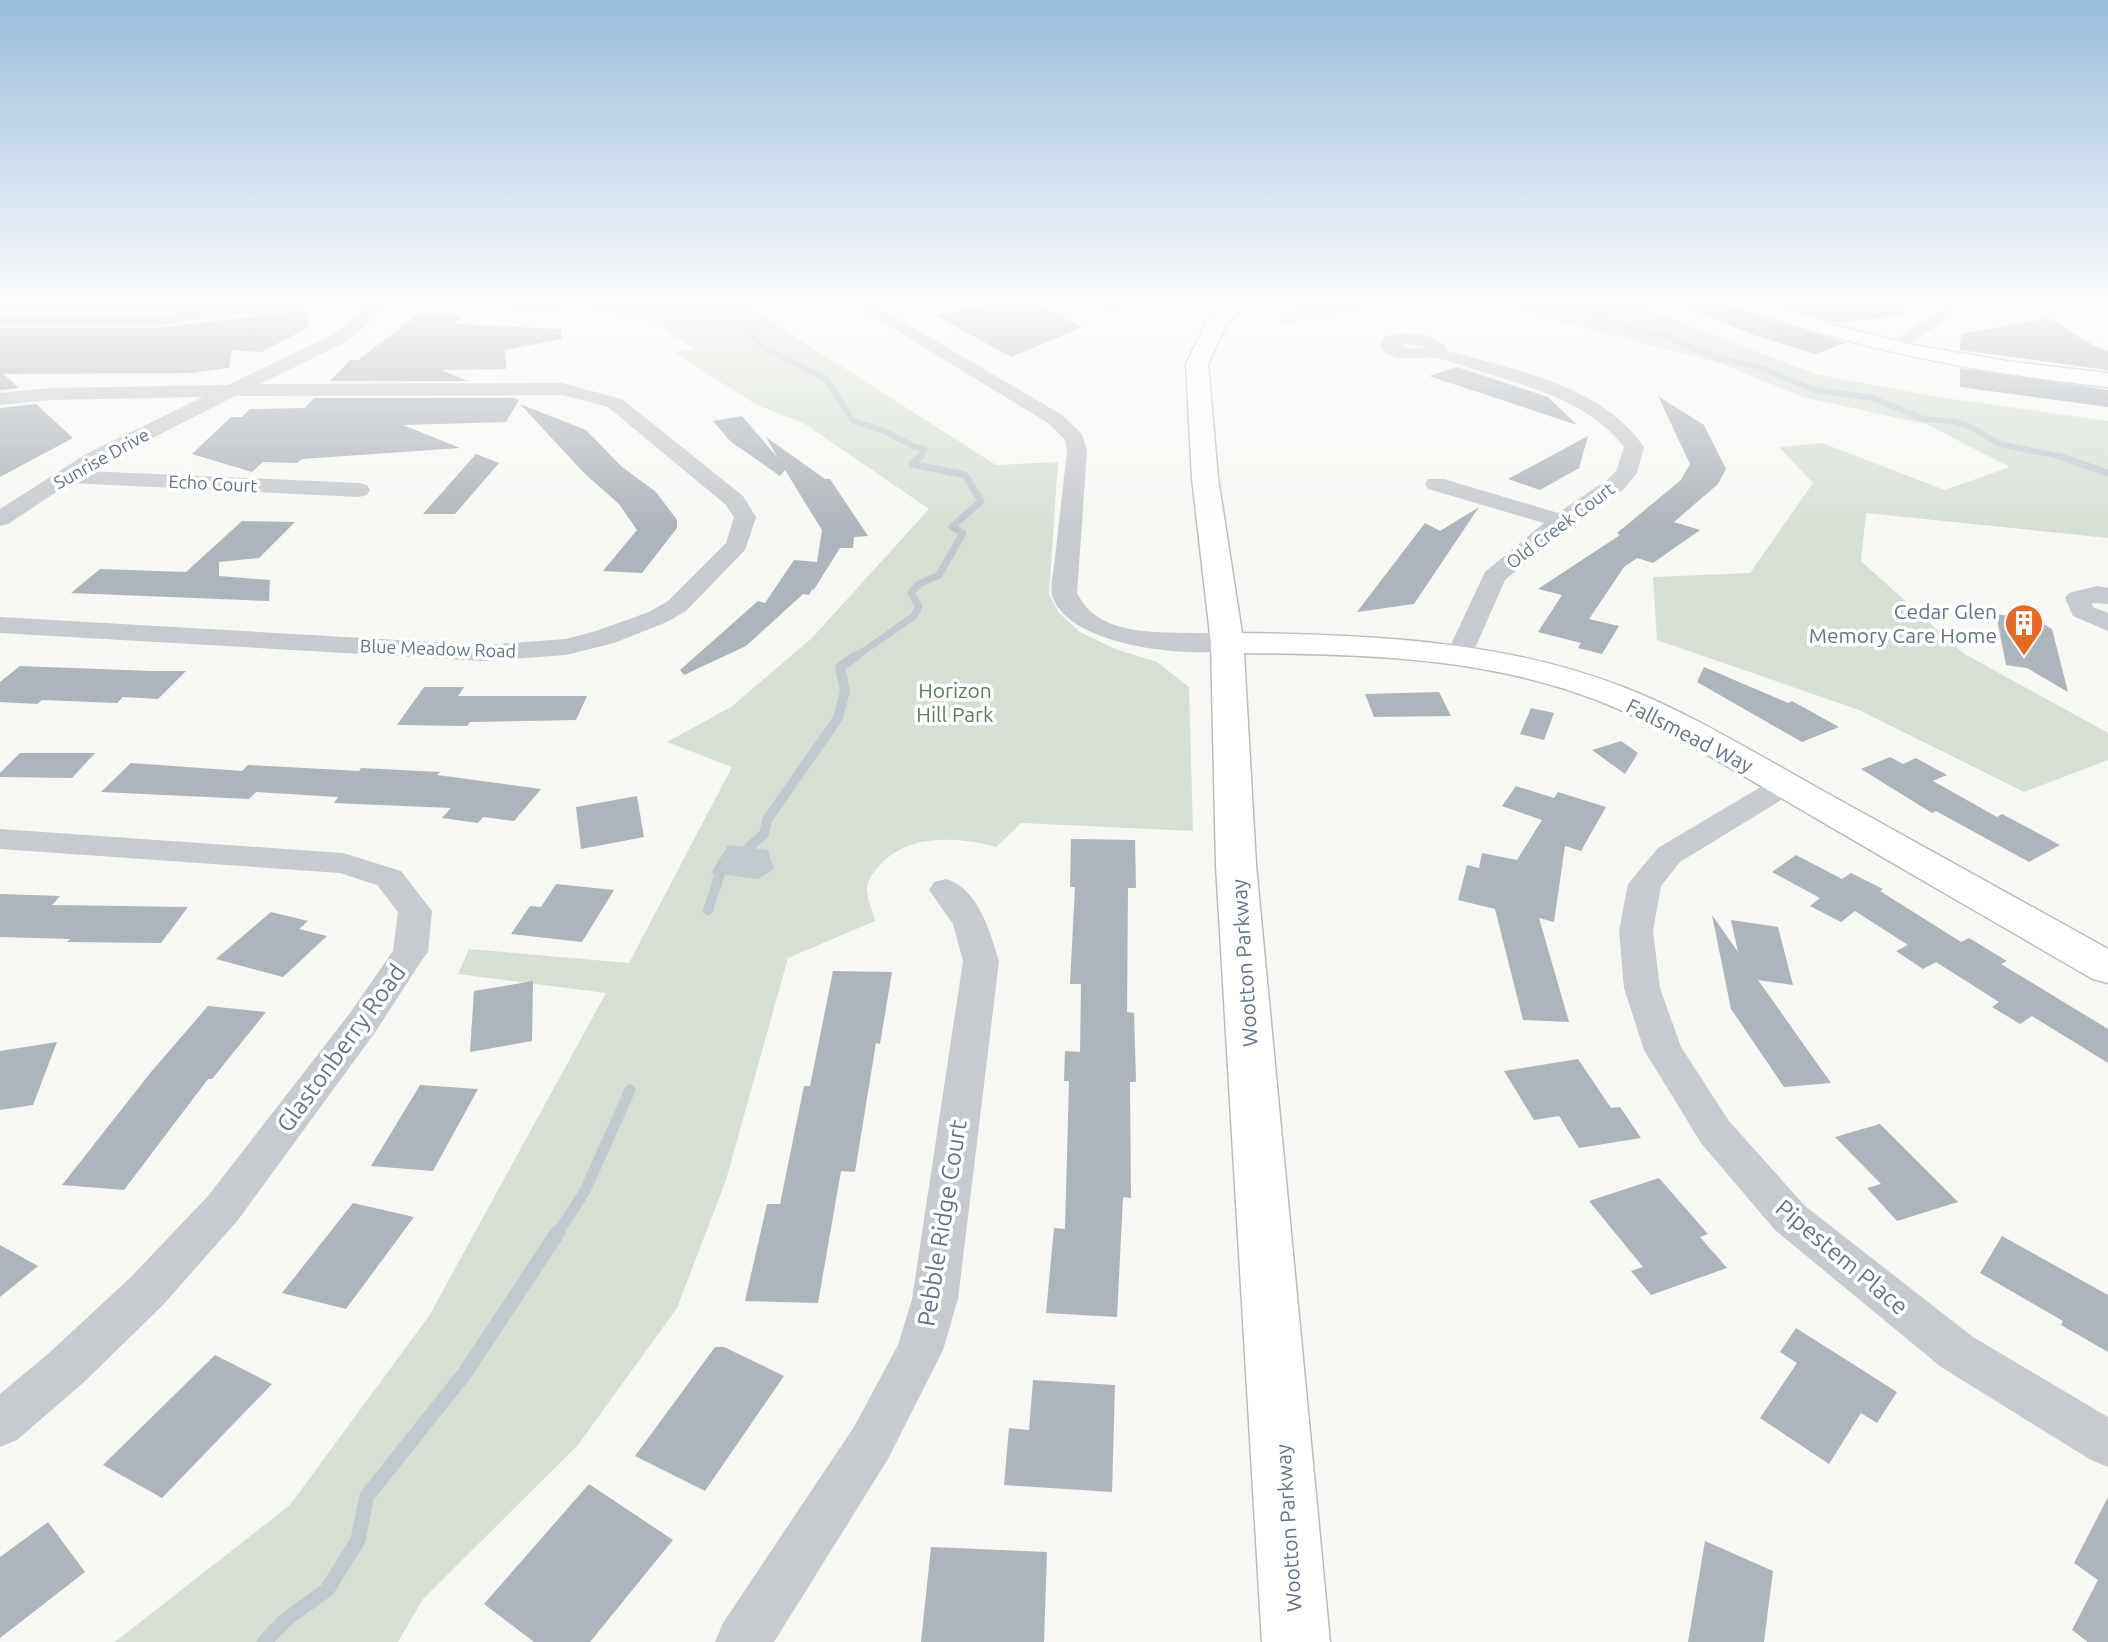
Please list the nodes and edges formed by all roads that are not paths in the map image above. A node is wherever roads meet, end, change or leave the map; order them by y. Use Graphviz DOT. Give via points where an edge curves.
graph roads {
  1 [pos="265,376"];
  2 [pos="982,376"];
  3 [pos="1198,376"];
  4 [pos="1508,376"];
  5 [pos="2056,376"];
  6 [pos="2108,380"];
  7 [pos="236,390"];
  8 [pos="0,399"];
  9 [pos="67,476"];
  10 [pos="1436,484"];
  11 [pos="359,490"];
  12 [pos="0,519"];
  13 [pos="1561,521"];
  14 [pos="2108,596"];
  15 [pos="2108,623"];
  16 [pos="0,625"];
  17 [pos="1227,643"];
  18 [pos="1459,655"];
  19 [pos="1785,785"];
  20 [pos="0,838"];
  21 [pos="946,890"];
  22 [pos="2108,968"];
  23 [pos="0,1424"];
  24 [pos="2108,1444"];
  25 [pos="742,1642"];
  26 [pos="1296,1642"];
  1 -- 7 [label="street, Sunrise Drive"];
  2 -- 17 [label="street" via="1055,419 1075,438 1064,593 1075,612 1106,631 1163,641"];
  3 -- 17 [label="main road, Wootton Parkway" via="1205,478"];
  4 -- 13 [label="street, Old Creek Court" via="1559,392 1606,415 1634,447 1626,473 1616,484"];
  5 -- 6 [label="main road"];
  7 -- 8 [label="street, Blue Meadow Road"];
  7 -- 9 [label="street, Sunrise Drive" via="112,448"];
  7 -- 16 [label="street, Blue Meadow Road" via="526,388 562,389 597,397 615,403 735,501 744,517 737,545 677,606 658,617 605,637 530,651 484,653"];
  9 -- 11 [label="street, Echo Court"];
  9 -- 12 [label="street, Sunrise Drive"];
  10 -- 13 [label="street"];
  13 -- 18 [label="street, Old Creek Court" via="1494,577"];
  14 -- 15 [label="street" via="2078,598 2082,611"];
  17 -- 18 [label="main road, Fallsmead Way" via="1336,644"];
  17 -- 26 [label="main road, Wootton Parkway" via="1236,865"];
  18 -- 19 [label="main road, Fallsmead Way" via="1611,694"];
  19 -- 22 [label="main road, Fallsmead Way"];
  19 -- 24 [label="street, Pipestem Place" via="1669,855 1645,884 1636,931 1642,988 1663,1050 1715,1132 1790,1218 1956,1352"];
  20 -- 23 [label="street, Glastonberry Road" via="343,863 389,878 415,911 410,952 223,1208 147,1291"];
  21 -- 25 [label="street, Pebble Ridge Court" via="970,922 981,961 935,1299 920,1350 871,1443"];
}
